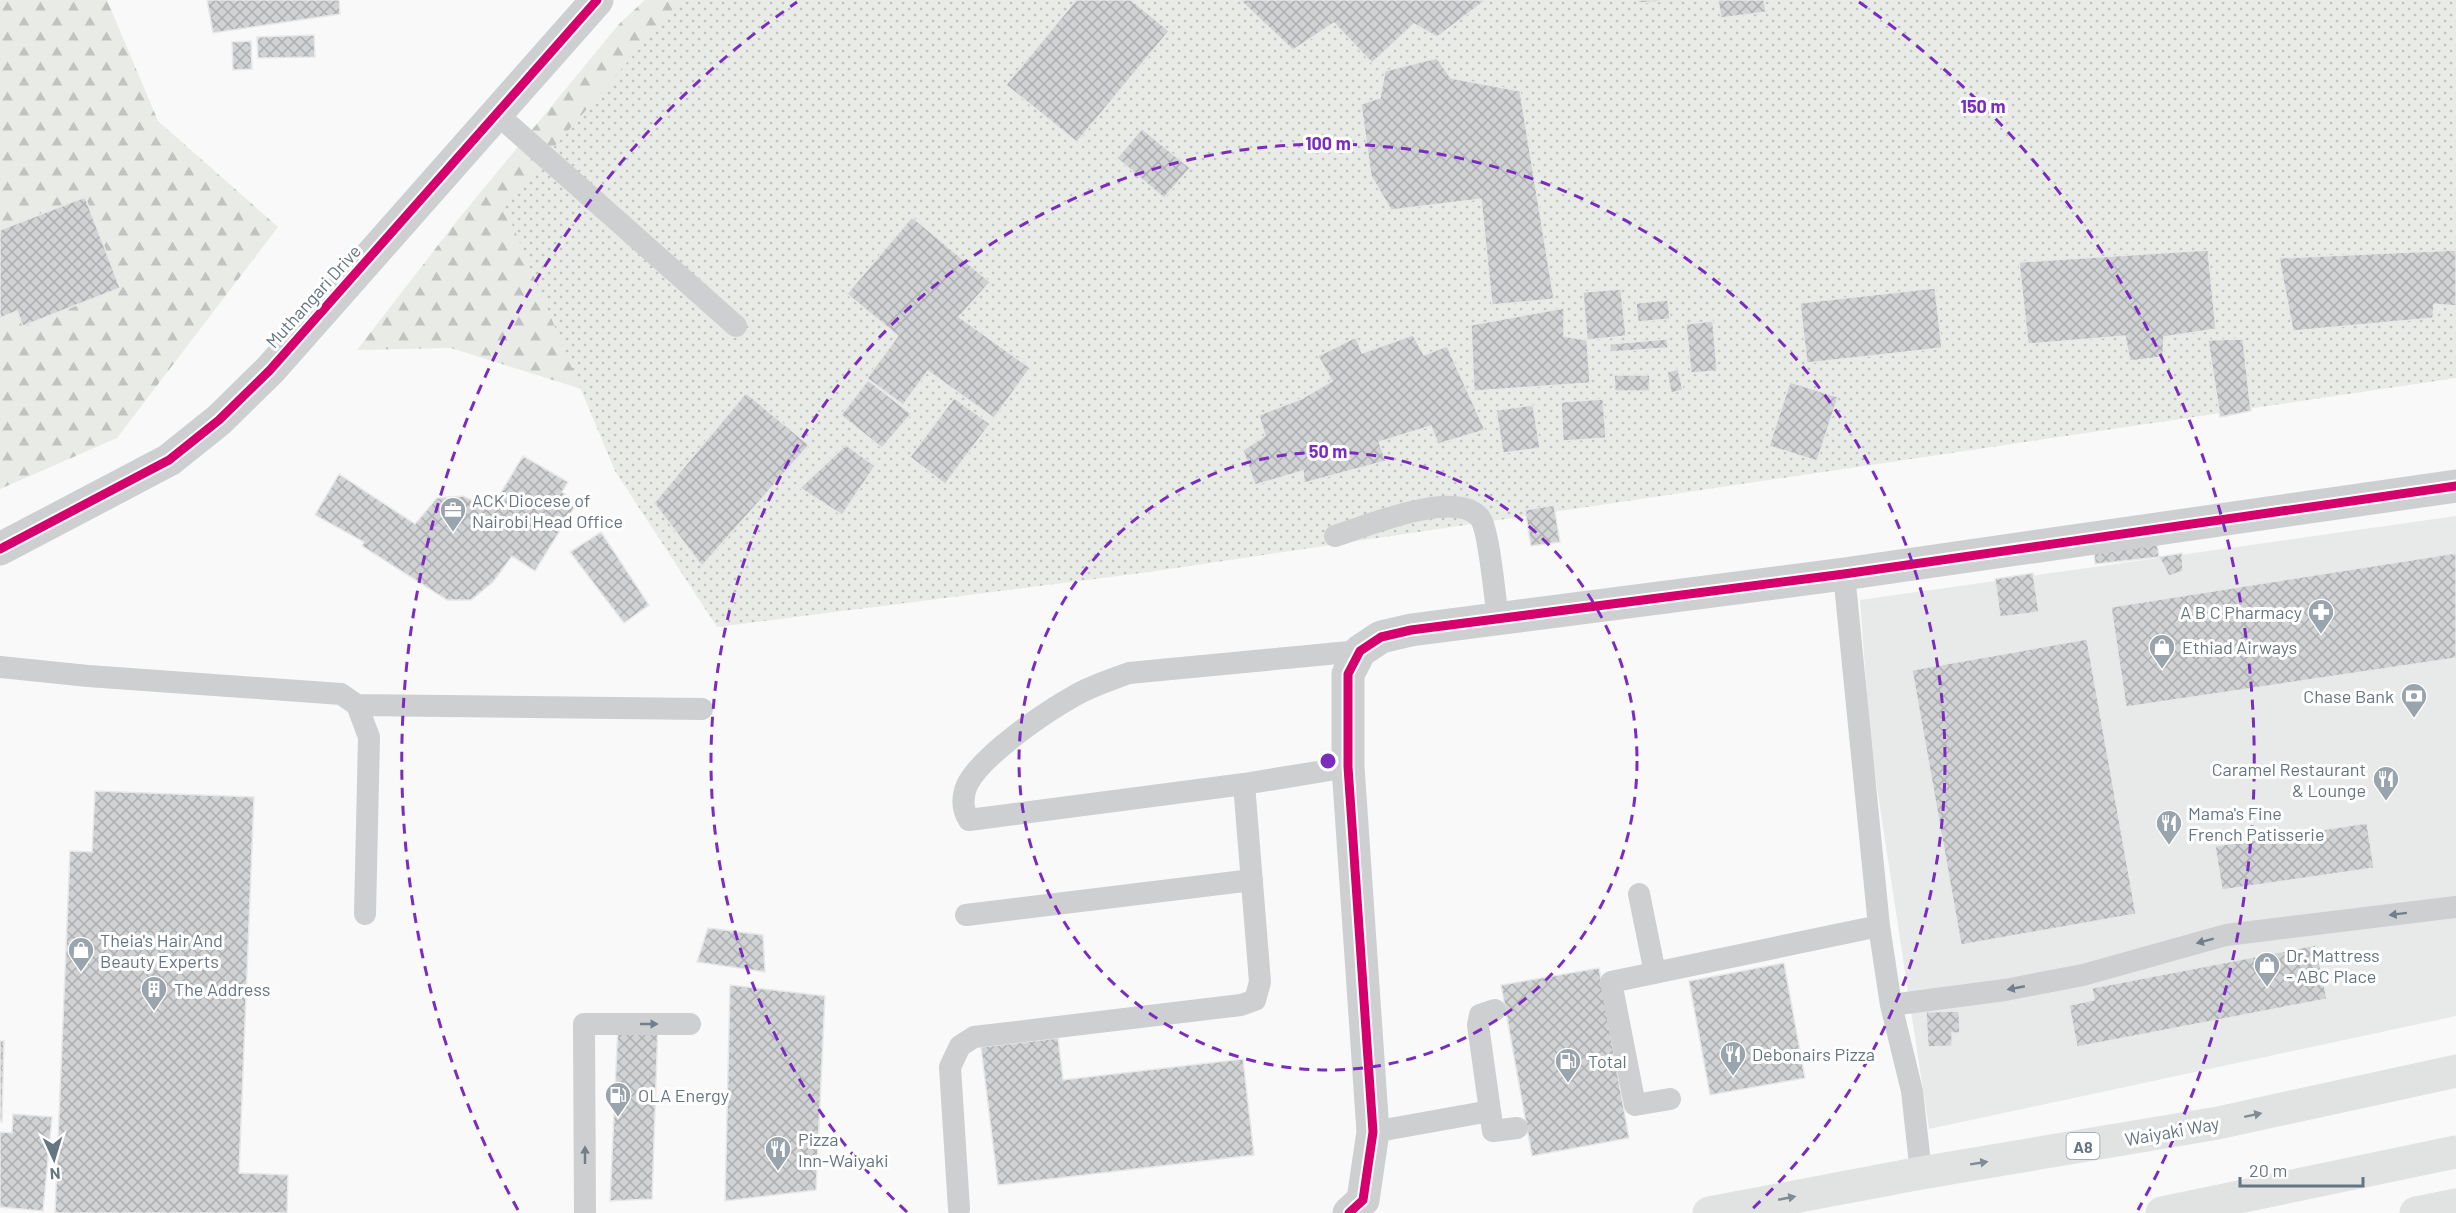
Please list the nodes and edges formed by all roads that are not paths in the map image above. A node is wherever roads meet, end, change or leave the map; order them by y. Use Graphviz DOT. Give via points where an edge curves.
graph roads {
  1 [pos="597,0"];
  2 [pos="497,114"];
  3 [pos="736,326"];
  4 [pos="2456,486"];
  5 [pos="1335,536"];
  6 [pos="0,549"];
  7 [pos="1844,574"];
  8 [pos="1498,618"];
  9 [pos="1360,651"];
  10 [pos="0,667"];
  11 [pos="357,705"];
  12 [pos="702,709"];
  13 [pos="1348,767"];
  14 [pos="1244,784"];
  15 [pos="1252,880"];
  16 [pos="1639,894"];
  17 [pos="2456,907"];
  18 [pos="365,914"];
  19 [pos="966,915"];
  20 [pos="1879,926"];
  21 [pos="1655,973"];
  22 [pos="1890,1005"];
  23 [pos="1495,1010"];
  24 [pos="690,1024"];
  25 [pos="2456,1071"];
  26 [pos="1670,1099"];
  27 [pos="1490,1111"];
  28 [pos="1517,1128"];
  29 [pos="1373,1132"];
  30 [pos="2456,1152"];
  31 [pos="1922,1173"];
  32 [pos="2456,1205"];
  33 [pos="959,1209"];
  34 [pos="585,1213"];
  35 [pos="1350,1213"];
  36 [pos="1709,1213"];
  37 [pos="2162,1213"];
  38 [pos="2416,1213"];
  1 -- 2 [label="street, Muthangari Drive"];
  2 -- 3 [label="lane"];
  2 -- 6 [label="street, Muthangari Drive" via="270,370 219,420 169,460"];
  4 -- 7 [label="street"];
  5 -- 8 [label="lane" via="1427,507 1463,506 1480,519"];
  7 -- 8 [label="street"];
  7 -- 20 [label="lane"];
  8 -- 9 [label="street" via="1411,630 1382,637"];
  9 -- 13 [label="street" via="1348,675"];
  9 -- 14 [label="lane" via="1129,673 1101,683 1073,696 1014,736 979,768 964,795 964,812 969,820"];
  10 -- 11 [label="lane" via="341,694"];
  11 -- 12 [label="lane"];
  11 -- 18 [label="lane" via="369,737"];
  13 -- 14 [label="lane"];
  13 -- 29 [label="street"];
  14 -- 15 [label="lane"];
  15 -- 19 [label="lane"];
  15 -- 33 [label="lane" via="1260,982 1255,1000 1240,1005 974,1036 960,1046 950,1067"];
  16 -- 21 [label="lane"];
  17 -- 22 [label="lane, one-way" via="2226,935 2083,975"];
  20 -- 21 [label="lane"];
  20 -- 22 [label="lane"];
  21 -- 26 [label="lane" via="1611,982 1635,1105"];
  22 -- 31 [label="lane" via="1912,1091"];
  23 -- 27 [label="lane" via="1480,1015 1478,1024"];
  34 -- 24 [label="lane, one-way" via="584,1024"];
  31 -- 25 [label="main road, Waiyaki Way / A8, one-way" via="2218,1123"];
  27 -- 28 [label="lane" via="1493,1131"];
  27 -- 29 [label="lane"];
  29 -- 35 [label="street" via="1363,1200"];
  30 -- 37 [label="main road"];
  36 -- 31 [label="main road, Waiyaki Way / A8, one-way"];
  32 -- 38 [label="main road"];
}
